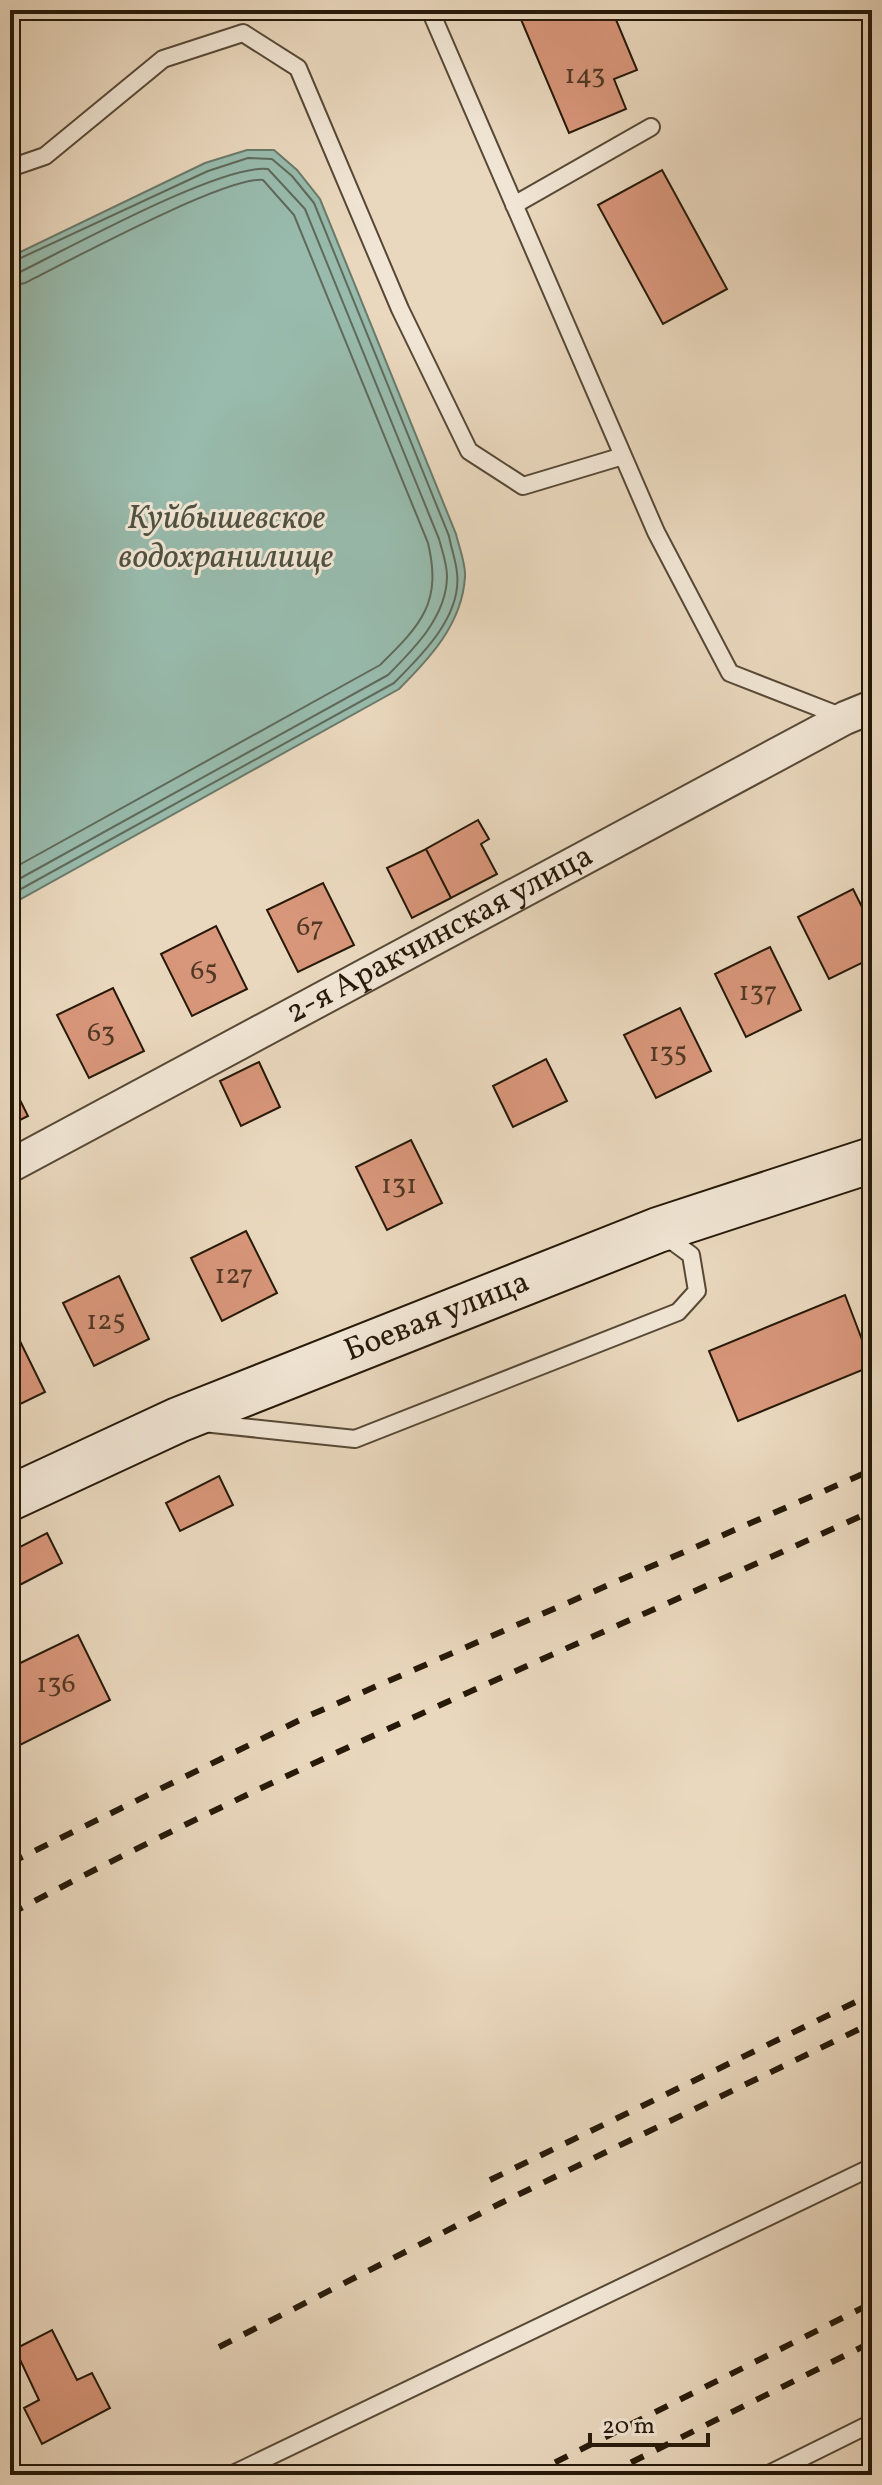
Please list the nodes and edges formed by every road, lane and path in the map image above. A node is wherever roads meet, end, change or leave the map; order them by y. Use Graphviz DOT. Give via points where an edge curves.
graph roads {
  1 [pos="430,10"];
  2 [pos="651,127"];
  3 [pos="10,168"];
  4 [pos="514,205"];
  5 [pos="623,456"];
  6 [pos="858,713"];
  7 [pos="872,1160"];
  8 [pos="10,1166"];
  9 [pos="658,1230"];
  10 [pos="178,1420"];
  11 [pos="10,1498"];
  12 [pos="872,2167"];
  13 [pos="872,2423"];
  14 [pos="231,2475"];
  15 [pos="767,2475"];
  1 -- 4 [label="lane"];
  2 -- 4 [label="lane"];
  3 -- 5 [label="lane" via="45,156 163,59 243,33 298,68 400,309 469,451 523,486"];
  4 -- 5 [label="lane"];
  5 -- 6 [label="lane" via="656,532 730,673"];
  6 -- 8 [label="street, 2-я Аракчинская улица"];
  7 -- 9 [label="main road, Боевая улица"];
  9 -- 10 [label="main road, Боевая улица"];
  9 -- 10 [label="lane" via="691,1255 697,1291 678,1312 355,1439"];
  10 -- 11 [label="main road, Боевая улица"];
  12 -- 14 [label="lane"];
  13 -- 15 [label="lane"];
}
